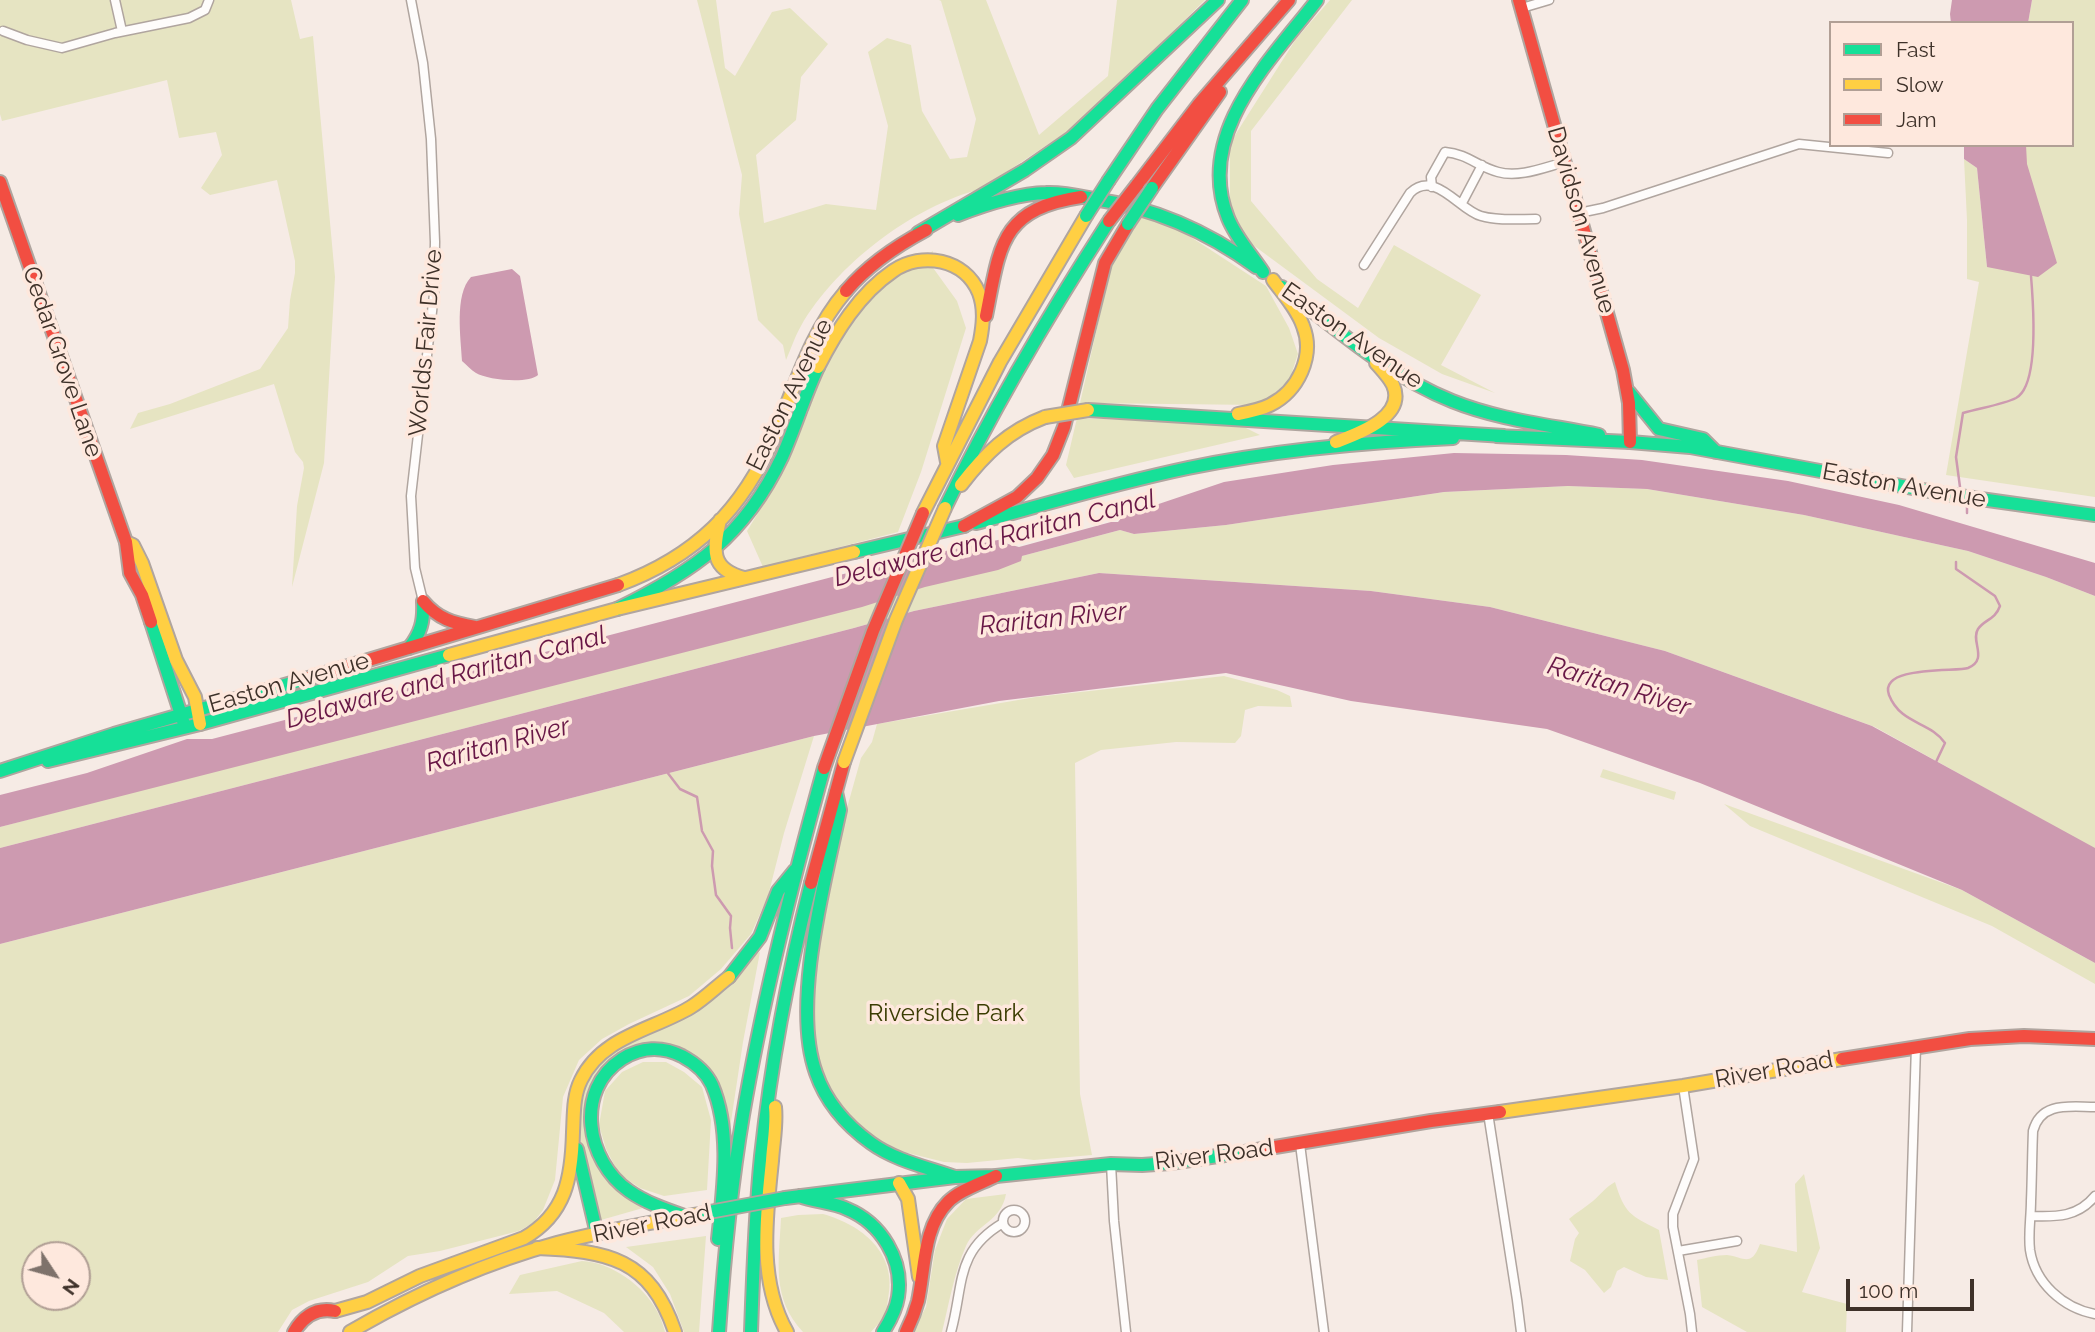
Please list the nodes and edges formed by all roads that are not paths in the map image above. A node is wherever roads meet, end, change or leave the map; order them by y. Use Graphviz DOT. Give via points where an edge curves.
graph roads {
  1 [pos="114,0"];
  2 [pos="209,0"];
  3 [pos="411,0"];
  4 [pos="1218,0"];
  5 [pos="1242,0"];
  6 [pos="1317,0"];
  7 [pos="1549,0"];
  8 [pos="1286,4"];
  9 [pos="1521,4"];
  10 [pos="3,31"];
  11 [pos="122,32"];
  12 [pos="1888,153"];
  13 [pos="1565,162"];
  14 [pos="1482,165"];
  15 [pos="0,181"];
  16 [pos="1432,187"];
  17 [pos="1081,197"];
  18 [pos="1462,203"];
  19 [pos="1579,213"];
  20 [pos="1536,219"];
  21 [pos="918,233"];
  22 [pos="1364,265"];
  23 [pos="1268,276"];
  24 [pos="983,328"];
  25 [pos="1365,349"];
  26 [pos="1627,390"];
  27 [pos="1223,417"];
  28 [pos="1369,427"];
  29 [pos="1504,436"];
  30 [pos="1630,442"];
  31 [pos="1319,448"];
  32 [pos="1716,452"];
  33 [pos="947,462"];
  34 [pos="946,505"];
  35 [pos="2095,515"];
  36 [pos="720,519"];
  37 [pos="964,526"];
  38 [pos="126,542"];
  39 [pos="715,551"];
  40 [pos="745,578"];
  41 [pos="423,601"];
  42 [pos="617,609"];
  43 [pos="479,627"];
  44 [pos="409,648"];
  45 [pos="196,709"];
  46 [pos="181,713"];
  47 [pos="200,724"];
  48 [pos="185,727"];
  49 [pos="0,771"];
  50 [pos="836,789"];
  51 [pos="795,870"];
  52 [pos="2095,1039"];
  53 [pos="1916,1046"];
  54 [pos="1683,1086"];
  55 [pos="768,1095"];
  56 [pos="2095,1107"];
  57 [pos="1488,1113"];
  58 [pos="573,1134"];
  59 [pos="1300,1144"];
  60 [pos="1111,1164"];
  61 [pos="996,1176"];
  62 [pos="955,1177"];
  63 [pos="899,1183"];
  64 [pos="2095,1196"];
  65 [pos="792,1197"];
  66 [pos="2031,1216"];
  67 [pos="687,1217"];
  68 [pos="1003,1223"];
  69 [pos="597,1234"];
  70 [pos="1737,1241"];
  71 [pos="537,1248"];
  72 [pos="1678,1251"];
  73 [pos="920,1285"];
  74 [pos="721,1310"];
  75 [pos="335,1311"];
  76 [pos="2095,1314"];
  77 [pos="352,1331"];
  78 [pos="294,1332"];
  79 [pos="302,1332"];
  80 [pos="675,1332"];
  81 [pos="719,1332"];
  82 [pos="751,1332"];
  83 [pos="787,1332"];
  84 [pos="883,1332"];
  85 [pos="906,1332"];
  86 [pos="951,1332"];
  87 [pos="1126,1332"];
  88 [pos="1324,1332"];
  89 [pos="1521,1332"];
  90 [pos="1692,1332"];
  91 [pos="1907,1332"];
  1 -- 11 [label="street"];
  2 -- 11 [label="street" via="205,10 189,18"];
  3 -- 41 [label="street, Worlds Fair Drive" via="431,139 435,242 433,307 411,496 415,568"];
  4 -- 21 [label="main road" via="1071,138"];
  5 -- 33 [label="main road, bridge" via="1194,60 1086,216 1000,361"];
  6 -- 23 [label="main road" via="1248,95 1221,149 1218,180 1227,216"];
  7 -- 9 [label="street"];
  8 -- 34 [label="main road, bridge" via="1199,104 1109,222 1022,358"];
  8 -- 37 [label="main road, bridge" via="1152,188 1105,264 1053,455 1017,496"];
  9 -- 13 [label="main road, Davidson Avenue"];
  10 -- 11 [label="street" via="62,48"];
  12 -- 19 [label="street" via="1799,144"];
  13 -- 14 [label="street" via="1512,174"];
  13 -- 19 [label="main road, Davidson Avenue"];
  14 -- 16 [label="street" via="1445,152 1431,177"];
  14 -- 18 [label="street"];
  15 -- 38 [label="main road, Cedar Grove Lane"];
  16 -- 18 [label="street"];
  16 -- 22 [label="street" via="1418,187 1410,193"];
  17 -- 21 [label="main road, Easton Avenue" via="1046,193 1000,201"];
  17 -- 23 [label="main road, Easton Avenue" via="1164,214 1214,238"];
  17 -- 24 [label="main road" via="1042,205 1017,222 997,259"];
  18 -- 20 [label="street" via="1482,216"];
  19 -- 26 [label="main road, Davidson Avenue"];
  21 -- 36 [label="main road, Easton Avenue" via="869,265 832,307 806,354 768,449"];
  23 -- 25 [label="main road, Easton Avenue"];
  23 -- 27 [label="main road" via="1293,307 1305,332 1304,368 1282,398"];
  24 -- 33 [label="main road" via="944,446"];
  24 -- 39 [label="main road" via="975,285 955,266 927,258 889,274 839,328 769,482"];
  25 -- 28 [label="main road" via="1395,390 1389,412"];
  25 -- 30 [label="main road, Easton Avenue" via="1412,382 1476,410"];
  26 -- 30 [label="main road, Davidson Avenue"];
  26 -- 32 [label="main road" via="1659,429 1703,439"];
  27 -- 28 [label="main road"];
  27 -- 34 [label="main road, bridge" via="1088,410 1045,417 997,442"];
  28 -- 29 [label="main road"];
  28 -- 31 [label="main road"];
  29 -- 30 [label="main road, Easton Avenue"];
  29 -- 31 [label="main road, Easton Avenue"];
  30 -- 32 [label="main road, Easton Avenue"];
  31 -- 37 [label="main road, Easton Avenue" via="1153,476"];
  32 -- 35 [label="main road, Easton Avenue" via="1945,494"];
  33 -- 51 [label="main road, bridge" via="873,631 824,768"];
  34 -- 50 [label="main road, bridge" via="896,620"];
  36 -- 39 [label="main road"];
  36 -- 43 [label="main road, Easton Avenue" via="684,553 645,574"];
  37 -- 40 [label="main road, Easton Avenue"];
  38 -- 45 [label="main road, Cedar Grove Lane" via="133,545 142,563"];
  38 -- 46 [label="main road, Cedar Grove Lane" via="130,573"];
  39 -- 40 [label="main road" via="726,572"];
  39 -- 42 [label="main road" via="675,580"];
  40 -- 42 [label="main road, Easton Avenue"];
  41 -- 43 [label="main road" via="441,620"];
  41 -- 44 [label="main road" via="421,635"];
  42 -- 47 [label="main road, Easton Avenue"];
  43 -- 44 [label="main road, Easton Avenue"];
  44 -- 45 [label="main road, Easton Avenue"];
  45 -- 46 [label="main road, Easton Avenue"];
  45 -- 47 [label="main road, Cedar Grove Lane"];
  46 -- 48 [label="main road, Cedar Grove Lane"];
  46 -- 49 [label="main road, Easton Avenue"];
  47 -- 48 [label="main road, Easton Avenue"];
  48 -- 49 [label="main road, Easton Avenue"];
  50 -- 55 [label="main road" via="796,940"];
  50 -- 62 [label="main road" via="840,810 809,969 806,1012 813,1066 828,1101 864,1138 884,1151"];
  51 -- 58 [label="main road" via="778,891 760,937 729,977 691,1007 618,1041 593,1060 576,1091"];
  51 -- 74 [label="main road" via="749,1079"];
  52 -- 53 [label="main road, River Road" via="1996,1036"];
  53 -- 54 [label="main road, River Road"];
  53 -- 91 [label="street"];
  54 -- 57 [label="main road, River Road"];
  54 -- 72 [label="street" via="1693,1165 1674,1214"];
  55 -- 82 [label="main road" via="755,1221"];
  55 -- 83 [label="main road" via="776,1110 769,1291"];
  56 -- 66 [label="street" via="2052,1108 2035,1124"];
  57 -- 59 [label="main road, River Road"];
  57 -- 89 [label="street"];
  58 -- 69 [label="main road"];
  58 -- 75 [label="main road" via="565,1194 554,1213 532,1234"];
  59 -- 60 [label="main road, River Road" via="1170,1163"];
  59 -- 88 [label="street"];
  60 -- 61 [label="main road, River Road"];
  60 -- 87 [label="street"];
  61 -- 62 [label="main road, River Road"];
  61 -- 73 [label="main road" via="957,1196 940,1212 931,1231"];
  62 -- 63 [label="main road, River Road"];
  63 -- 65 [label="main road, River Road"];
  63 -- 73 [label="main road" via="910,1207"];
  64 -- 66 [label="street" via="2076,1212"];
  65 -- 67 [label="main road, River Road, bridge"];
  65 -- 84 [label="main road" via="853,1211 886,1240 897,1266 900,1294 892,1321"];
  66 -- 76 [label="street" via="2030,1248 2042,1279 2064,1302"];
  67 -- 69 [label="main road, River Road"];
  67 -- 74 [label="main road" via="627,1190 606,1169 593,1142 590,1113 596,1089 608,1069 635,1052 660,1049 683,1056 704,1072 715,1093 723,1163 712,1299"];
  68 -- 86 [label="street" via="980,1240 967,1259"];
  69 -- 71 [label="main road, River Road"];
  70 -- 72 [label="street"];
  71 -- 77 [label="main road, River Road" via="438,1285"];
  71 -- 80 [label="main road" via="593,1252 625,1263 658,1293"];
  72 -- 90 [label="street"];
  73 -- 85 [label="main road"];
  74 -- 81 [label="main road"];
  75 -- 78 [label="main road" via="327,1308 311,1314"];
  75 -- 79 [label="main road"];
}
